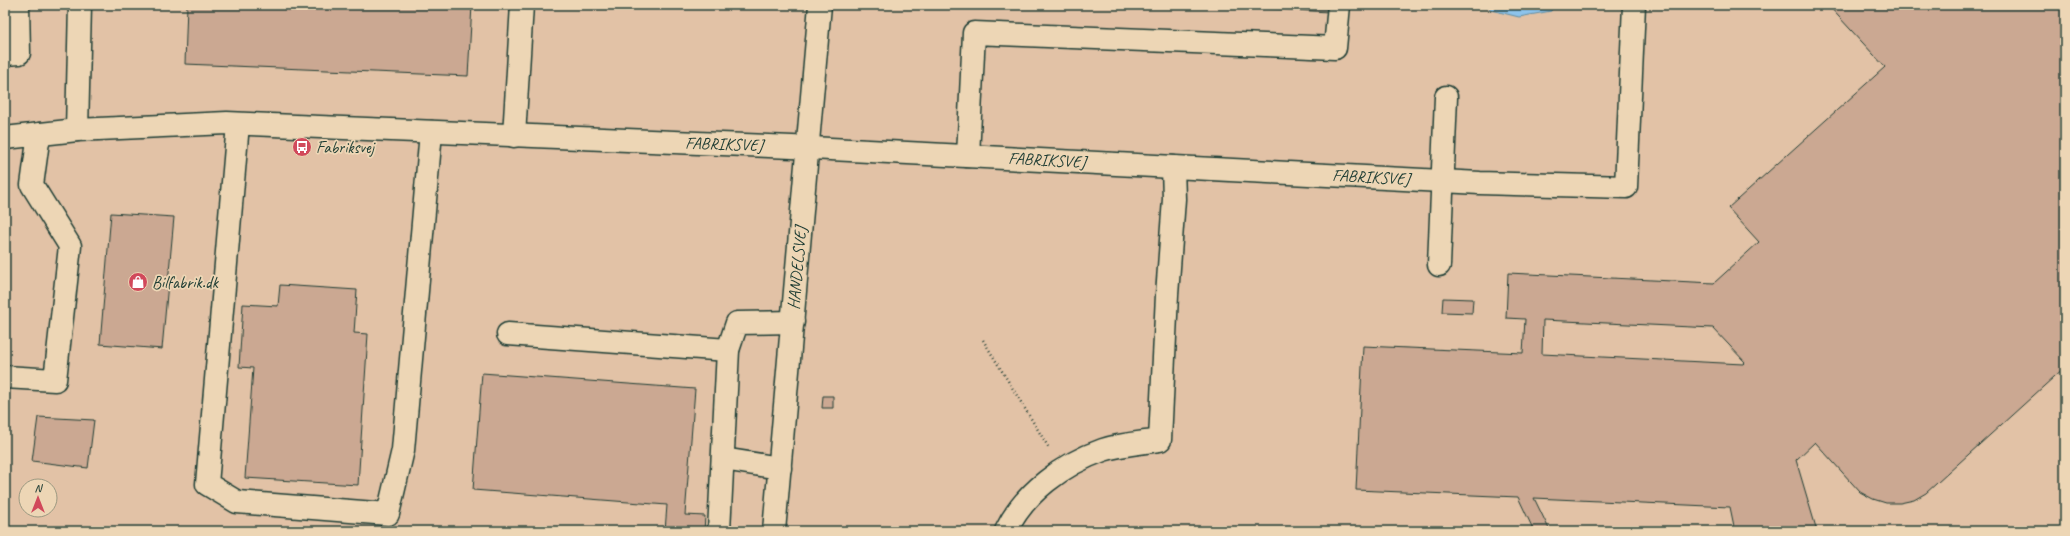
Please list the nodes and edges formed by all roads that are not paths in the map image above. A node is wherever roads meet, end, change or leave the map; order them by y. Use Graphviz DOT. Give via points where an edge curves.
graph roads {
  1 [pos="18,5"];
  2 [pos="80,5"];
  3 [pos="522,5"];
  4 [pos="820,5"];
  5 [pos="1339,5"];
  6 [pos="1634,5"];
  7 [pos="5,54"];
  8 [pos="1446,97"];
  9 [pos="238,124"];
  10 [pos="76,130"];
  11 [pos="431,132"];
  12 [pos="39,134"];
  13 [pos="514,136"];
  14 [pos="5,138"];
  15 [pos="808,148"];
  16 [pos="968,156"];
  17 [pos="1173,167"];
  18 [pos="1443,181"];
  19 [pos="1439,265"];
  20 [pos="793,322"];
  21 [pos="508,334"];
  22 [pos="728,350"];
  23 [pos="5,376"];
  24 [pos="723,459"];
  25 [pos="780,468"];
  26 [pos="719,531"];
  27 [pos="774,531"];
  28 [pos="1006,531"];
  1 -- 7 [label="street" via="19,53"];
  2 -- 10 [label="street"];
  3 -- 13 [label="street"];
  4 -- 15 [label="street, HANDELSVEJ"];
  5 -- 16 [label="street" via="1335,48 974,33"];
  6 -- 18 [label="street, FABRIKSVEJ" via="1626,188"];
  8 -- 18 [label="street"];
  9 -- 10 [label="street, FABRIKSVEJ"];
  9 -- 11 [label="street, FABRIKSVEJ"];
  9 -- 11 [label="street" via="207,484 237,502 388,514 403,450"];
  10 -- 12 [label="street, FABRIKSVEJ"];
  11 -- 13 [label="street, FABRIKSVEJ"];
  12 -- 14 [label="street, FABRIKSVEJ"];
  12 -- 23 [label="street" via="32,185 70,246 56,380"];
  13 -- 15 [label="street, FABRIKSVEJ"];
  15 -- 16 [label="street, FABRIKSVEJ"];
  15 -- 20 [label="street, HANDELSVEJ"];
  16 -- 17 [label="street, FABRIKSVEJ"];
  17 -- 18 [label="street, FABRIKSVEJ"];
  17 -- 28 [label="street" via="1174,199 1160,440 1103,450 1062,470 1025,501"];
  18 -- 19 [label="street"];
  20 -- 22 [label="street" via="737,323"];
  20 -- 25 [label="street, HANDELSVEJ"];
  21 -- 22 [label="street"];
  22 -- 24 [label="street"];
  24 -- 25 [label="street"];
  24 -- 26 [label="street"];
  25 -- 27 [label="street, HANDELSVEJ"];
}
